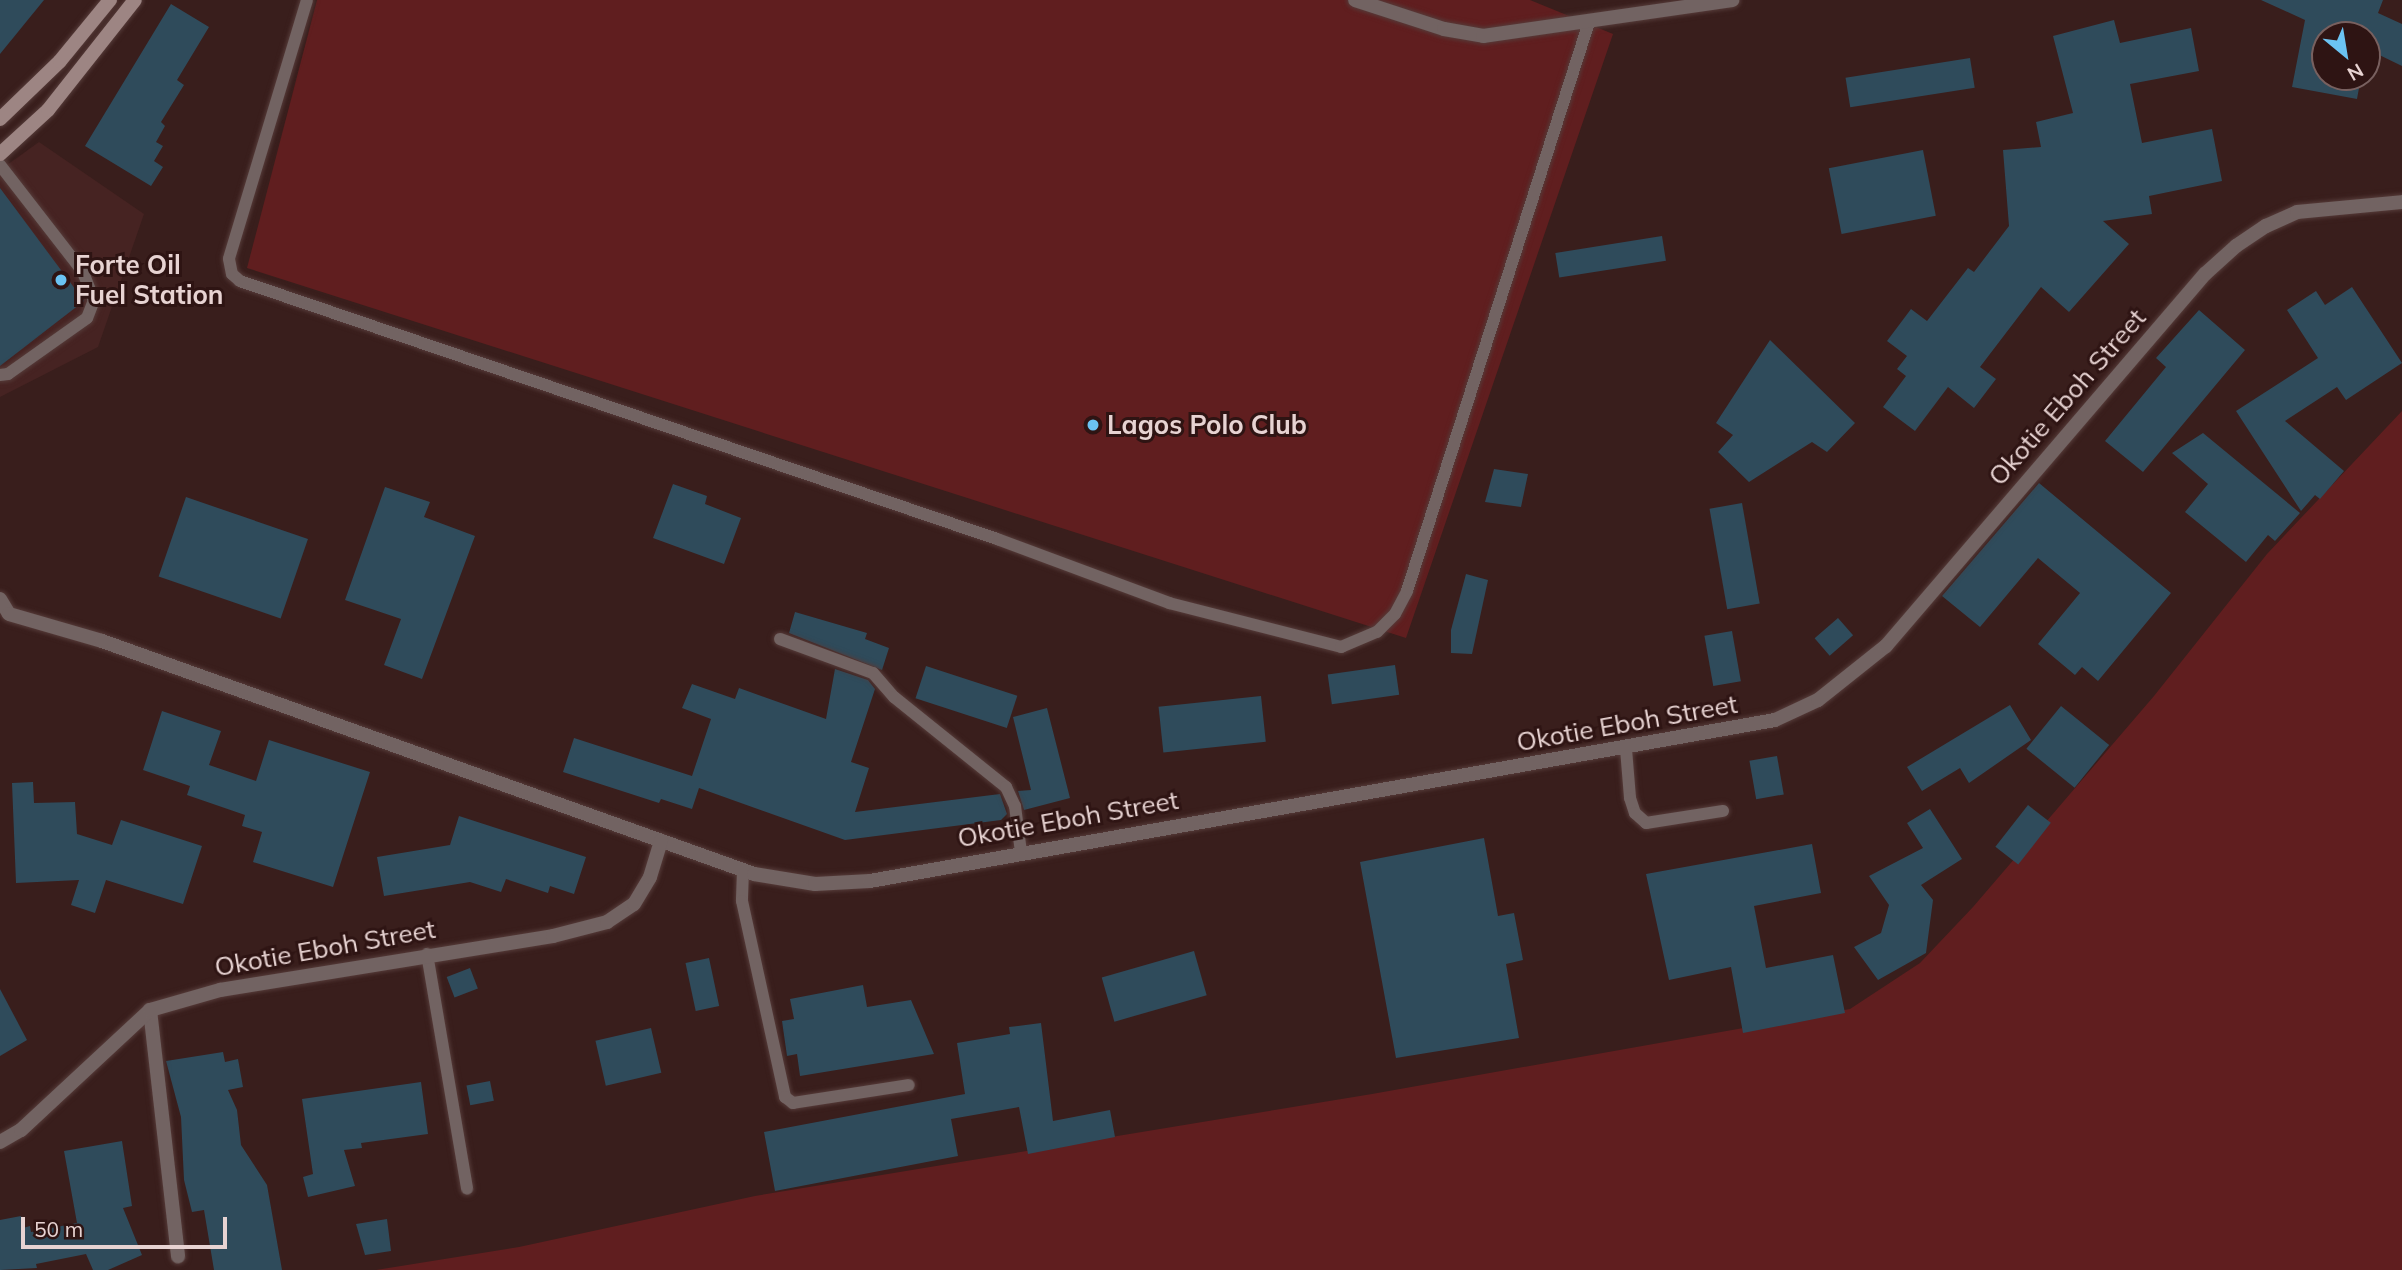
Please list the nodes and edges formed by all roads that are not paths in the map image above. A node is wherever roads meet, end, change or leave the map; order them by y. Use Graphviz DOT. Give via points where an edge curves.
graph roads {
  1 [pos="110,0"];
  2 [pos="135,0"];
  3 [pos="307,0"];
  4 [pos="1356,0"];
  5 [pos="1732,0"];
  6 [pos="1589,22"];
  7 [pos="0,120"];
  8 [pos="0,153"];
  9 [pos="0,164"];
  10 [pos="2402,202"];
  11 [pos="0,375"];
  12 [pos="0,599"];
  13 [pos="5,617"];
  14 [pos="780,639"];
  15 [pos="1626,749"];
  16 [pos="1723,811"];
  17 [pos="661,841"];
  18 [pos="1021,852"];
  19 [pos="743,870"];
  20 [pos="427,954"];
  21 [pos="150,1010"];
  22 [pos="909,1085"];
  23 [pos="0,1142"];
  24 [pos="467,1189"];
  25 [pos="178,1256"];
  1 -- 7 [label="main road" via="60,61"];
  2 -- 8 [label="main road" via="48,110"];
  3 -- 6 [label="lane" via="229,260 232,274 240,281 996,539 1169,603 1341,647 1377,632 1395,614 1407,591"];
  4 -- 6 [label="street" via="1444,29 1483,36"];
  5 -- 6 [label="street"];
  9 -- 11 [label="lane" via="83,272 94,300 87,318 8,374"];
  10 -- 15 [label="street, Okotie Eboh Street" via="2297,212 2236,247 2205,274 1886,646 1857,673 1818,700 1775,720"];
  12 -- 13 [label="street, Okotie Eboh Street"];
  13 -- 17 [label="street, Okotie Eboh Street" via="102,641"];
  14 -- 18 [label="lane" via="873,673 894,697 1006,786 1015,806"];
  15 -- 16 [label="lane" via="1630,798 1635,813 1646,823"];
  15 -- 18 [label="street, Okotie Eboh Street"];
  17 -- 19 [label="street, Okotie Eboh Street"];
  17 -- 20 [label="street, Okotie Eboh Street" via="650,877 634,904 607,922 553,936"];
  18 -- 19 [label="street, Okotie Eboh Street" via="870,881 815,884"];
  19 -- 22 [label="lane" via="742,901 785,1097 793,1103"];
  20 -- 21 [label="street, Okotie Eboh Street" via="220,990"];
  20 -- 24 [label="lane"];
  21 -- 23 [label="street, Okotie Eboh Street" via="21,1130"];
  21 -- 25 [label="street"];
}
